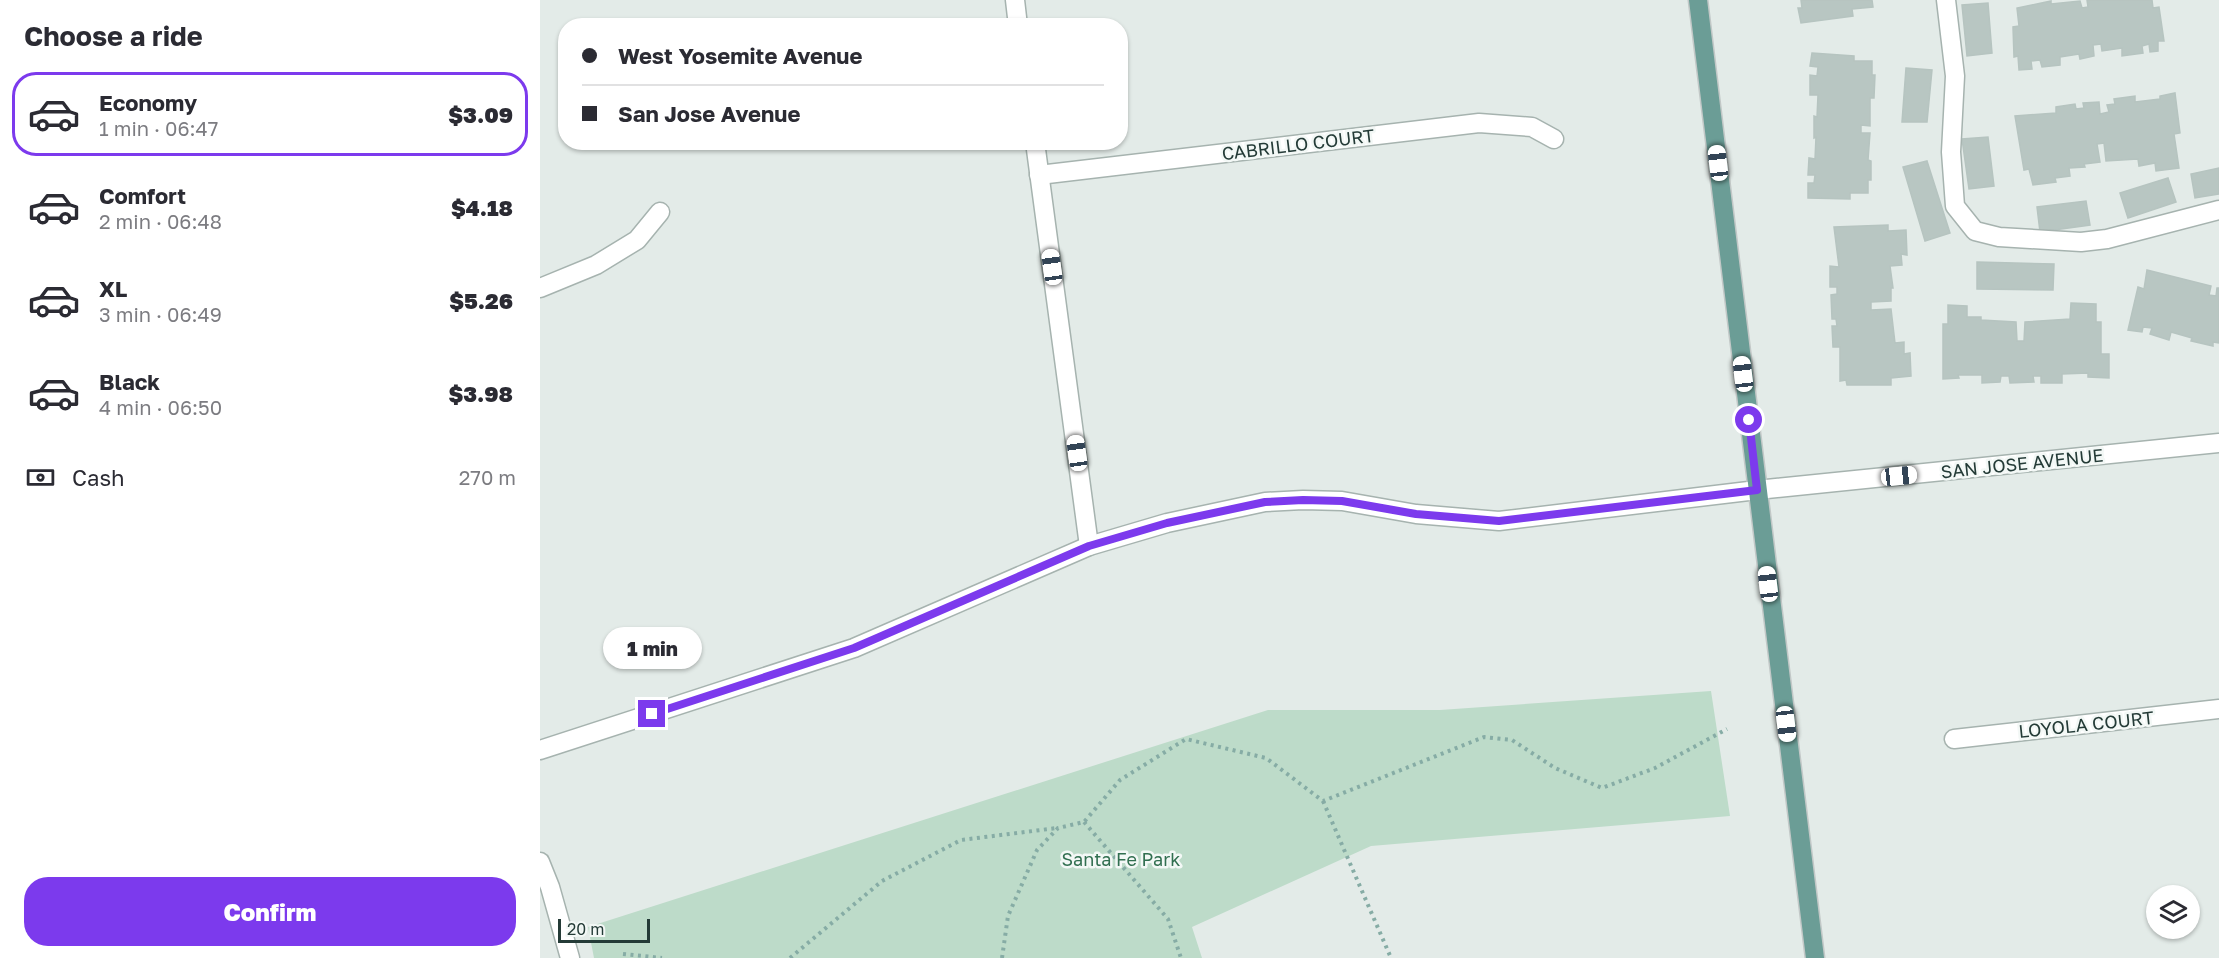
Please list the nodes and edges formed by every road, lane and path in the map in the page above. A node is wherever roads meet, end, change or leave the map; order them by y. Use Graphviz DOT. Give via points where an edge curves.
graph roads {
  1 [pos="1015,0"];
  2 [pos="1698,0"];
  3 [pos="1946,0"];
  4 [pos="1017,18"];
  5 [pos="1554,139"];
  6 [pos="1036,150"];
  7 [pos="1039,175"];
  8 [pos="2219,210"];
  9 [pos="660,213"];
  10 [pos="540,288"];
  11 [pos="2219,443"];
  12 [pos="1757,490"];
  13 [pos="1089,546"];
  14 [pos="2219,709"];
  15 [pos="1727,729"];
  16 [pos="1954,739"];
  17 [pos="540,750"];
  18 [pos="1323,801"];
  19 [pos="1084,822"];
  20 [pos="1058,828"];
  21 [pos="540,862"];
  22 [pos="545,888"];
  23 [pos="623,954"];
  24 [pos="570,958"];
  25 [pos="662,958"];
  26 [pos="790,958"];
  27 [pos="1002,958"];
  28 [pos="1181,958"];
  29 [pos="1391,958"];
  30 [pos="1815,958"];
  1 -- 4 [label="street"];
  2 -- 12 [label="main road"];
  3 -- 8 [label="street" via="1955,76 1951,152 1955,206 1975,231 1999,237 2080,242 2107,239"];
  5 -- 7 [label="street, CABRILLO COURT" via="1532,127 1479,123"];
  6 -- 7 [label="street"];
  7 -- 13 [label="street"];
  9 -- 10 [label="street" via="637,240 597,266"];
  11 -- 12 [label="street, SAN JOSE AVENUE"];
  12 -- 13 [label="street, SAN JOSE AVENUE" via="1499,521 1416,514 1342,501 1265,502 1167,523"];
  12 -- 30 [label="main road"];
  13 -- 17 [label="street, SAN JOSE AVENUE" via="854,648"];
  14 -- 16 [label="street, LOYOLA COURT"];
  15 -- 18 [label="path" via="1655,768 1602,788 1556,768 1512,740 1484,737"];
  18 -- 19 [label="path" via="1266,758 1186,739 1120,780"];
  18 -- 29 [label="path"];
  19 -- 20 [label="path"];
  19 -- 28 [label="path" via="1168,919"];
  20 -- 26 [label="path" via="961,840 882,881"];
  20 -- 27 [label="path" via="1037,850 1008,916"];
  21 -- 22 [label="street"];
  22 -- 24 [label="street"];
  23 -- 25 [label="path"];
}
